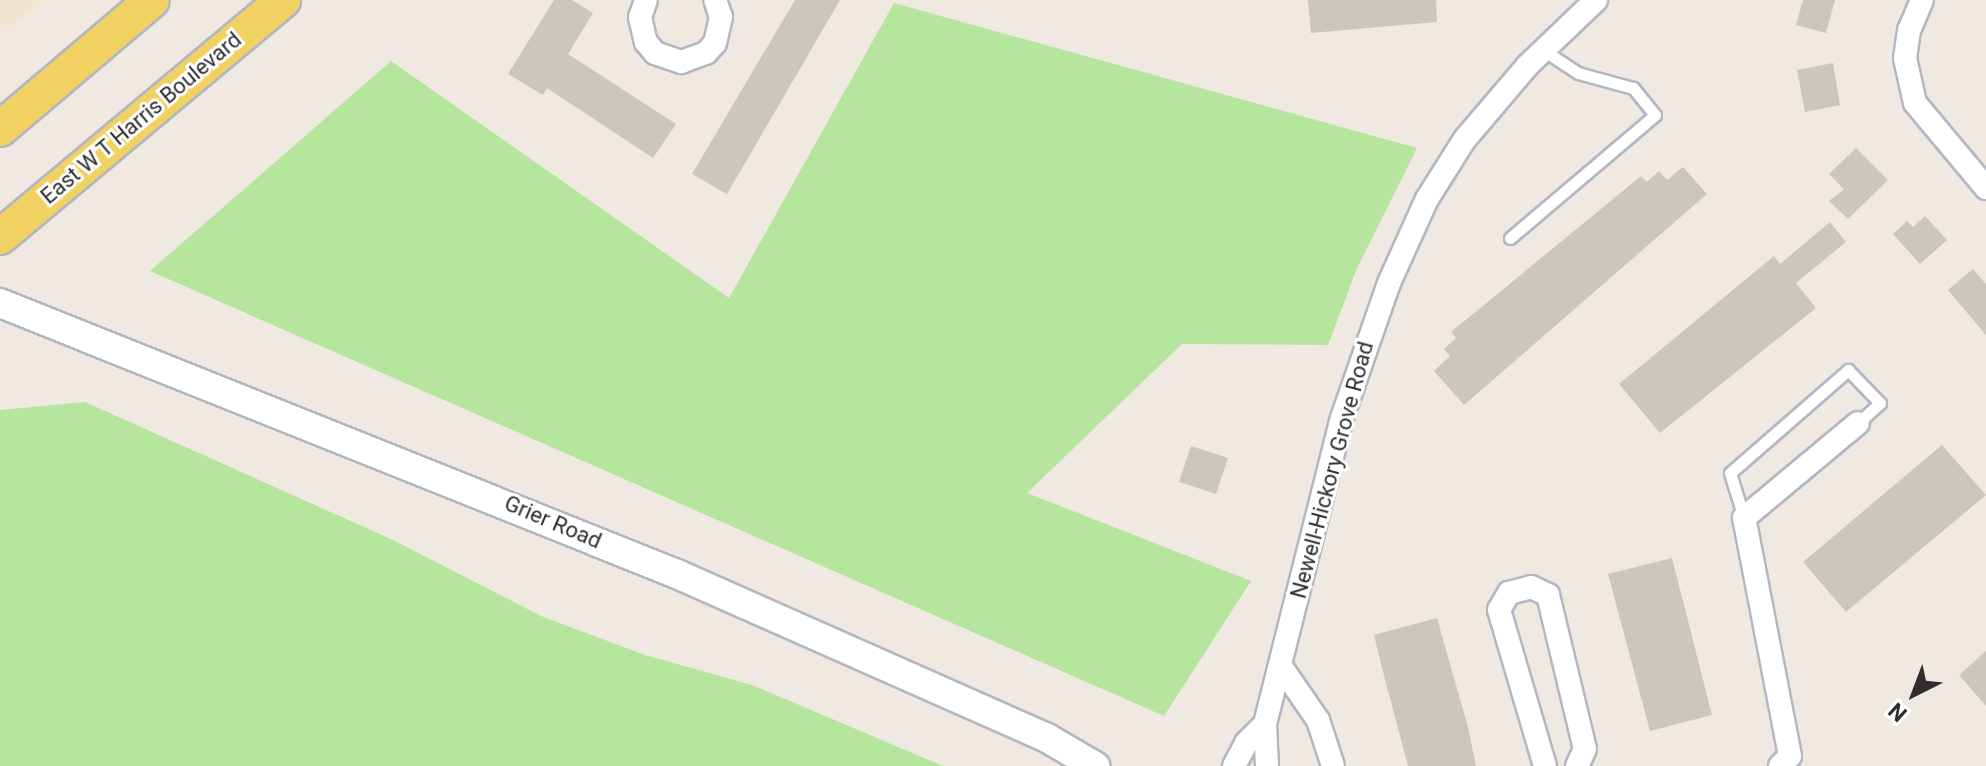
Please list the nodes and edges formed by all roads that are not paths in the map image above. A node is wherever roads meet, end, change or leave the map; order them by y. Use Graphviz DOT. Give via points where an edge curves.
graph roads {
  1 [pos="152,0"];
  2 [pos="283,0"];
  3 [pos="646,0"];
  4 [pos="1596,0"];
  5 [pos="1922,0"];
  6 [pos="718,1"];
  7 [pos="1543,50"];
  8 [pos="0,129"];
  9 [pos="1986,188"];
  10 [pos="0,237"];
  11 [pos="1510,238"];
  12 [pos="0,303"];
  13 [pos="1858,423"];
  14 [pos="1744,518"];
  15 [pos="1280,665"];
  16 [pos="1265,724"];
  17 [pos="1095,766"];
  18 [pos="1234,766"];
  19 [pos="1267,766"];
  20 [pos="1333,766"];
  21 [pos="1545,766"];
  22 [pos="1577,766"];
  23 [pos="1780,766"];
  1 -- 8 [label="main road"];
  2 -- 10 [label="main road, East W T Harris Boulevard"];
  3 -- 6 [label="street" via="640,17 646,42 655,53 681,62 706,53 715,43 721,17"];
  4 -- 7 [label="street, Newell-Hickory Grove Road"];
  5 -- 9 [label="street" via="1909,30 1905,58 1915,103"];
  7 -- 11 [label="lane" via="1578,73 1633,88 1655,115"];
  7 -- 15 [label="street, Newell-Hickory Grove Road" via="1493,104 1445,170 1389,283 1342,418"];
  12 -- 17 [label="street, Grier Road" via="677,574 1047,738"];
  13 -- 14 [label="street"];
  13 -- 14 [label="lane" via="1880,403 1848,370 1730,473"];
  14 -- 23 [label="street" via="1790,756"];
  15 -- 16 [label="street, Newell-Hickory Grove Road"];
  15 -- 20 [label="street" via="1318,720"];
  16 -- 18 [label="street, Newell-Hickory Grove Road" via="1246,743"];
  16 -- 19 [label="street, Newell-Hickory Grove Road"];
  21 -- 22 [label="street" via="1499,610 1509,593 1531,587 1548,595 1585,749"];
}
